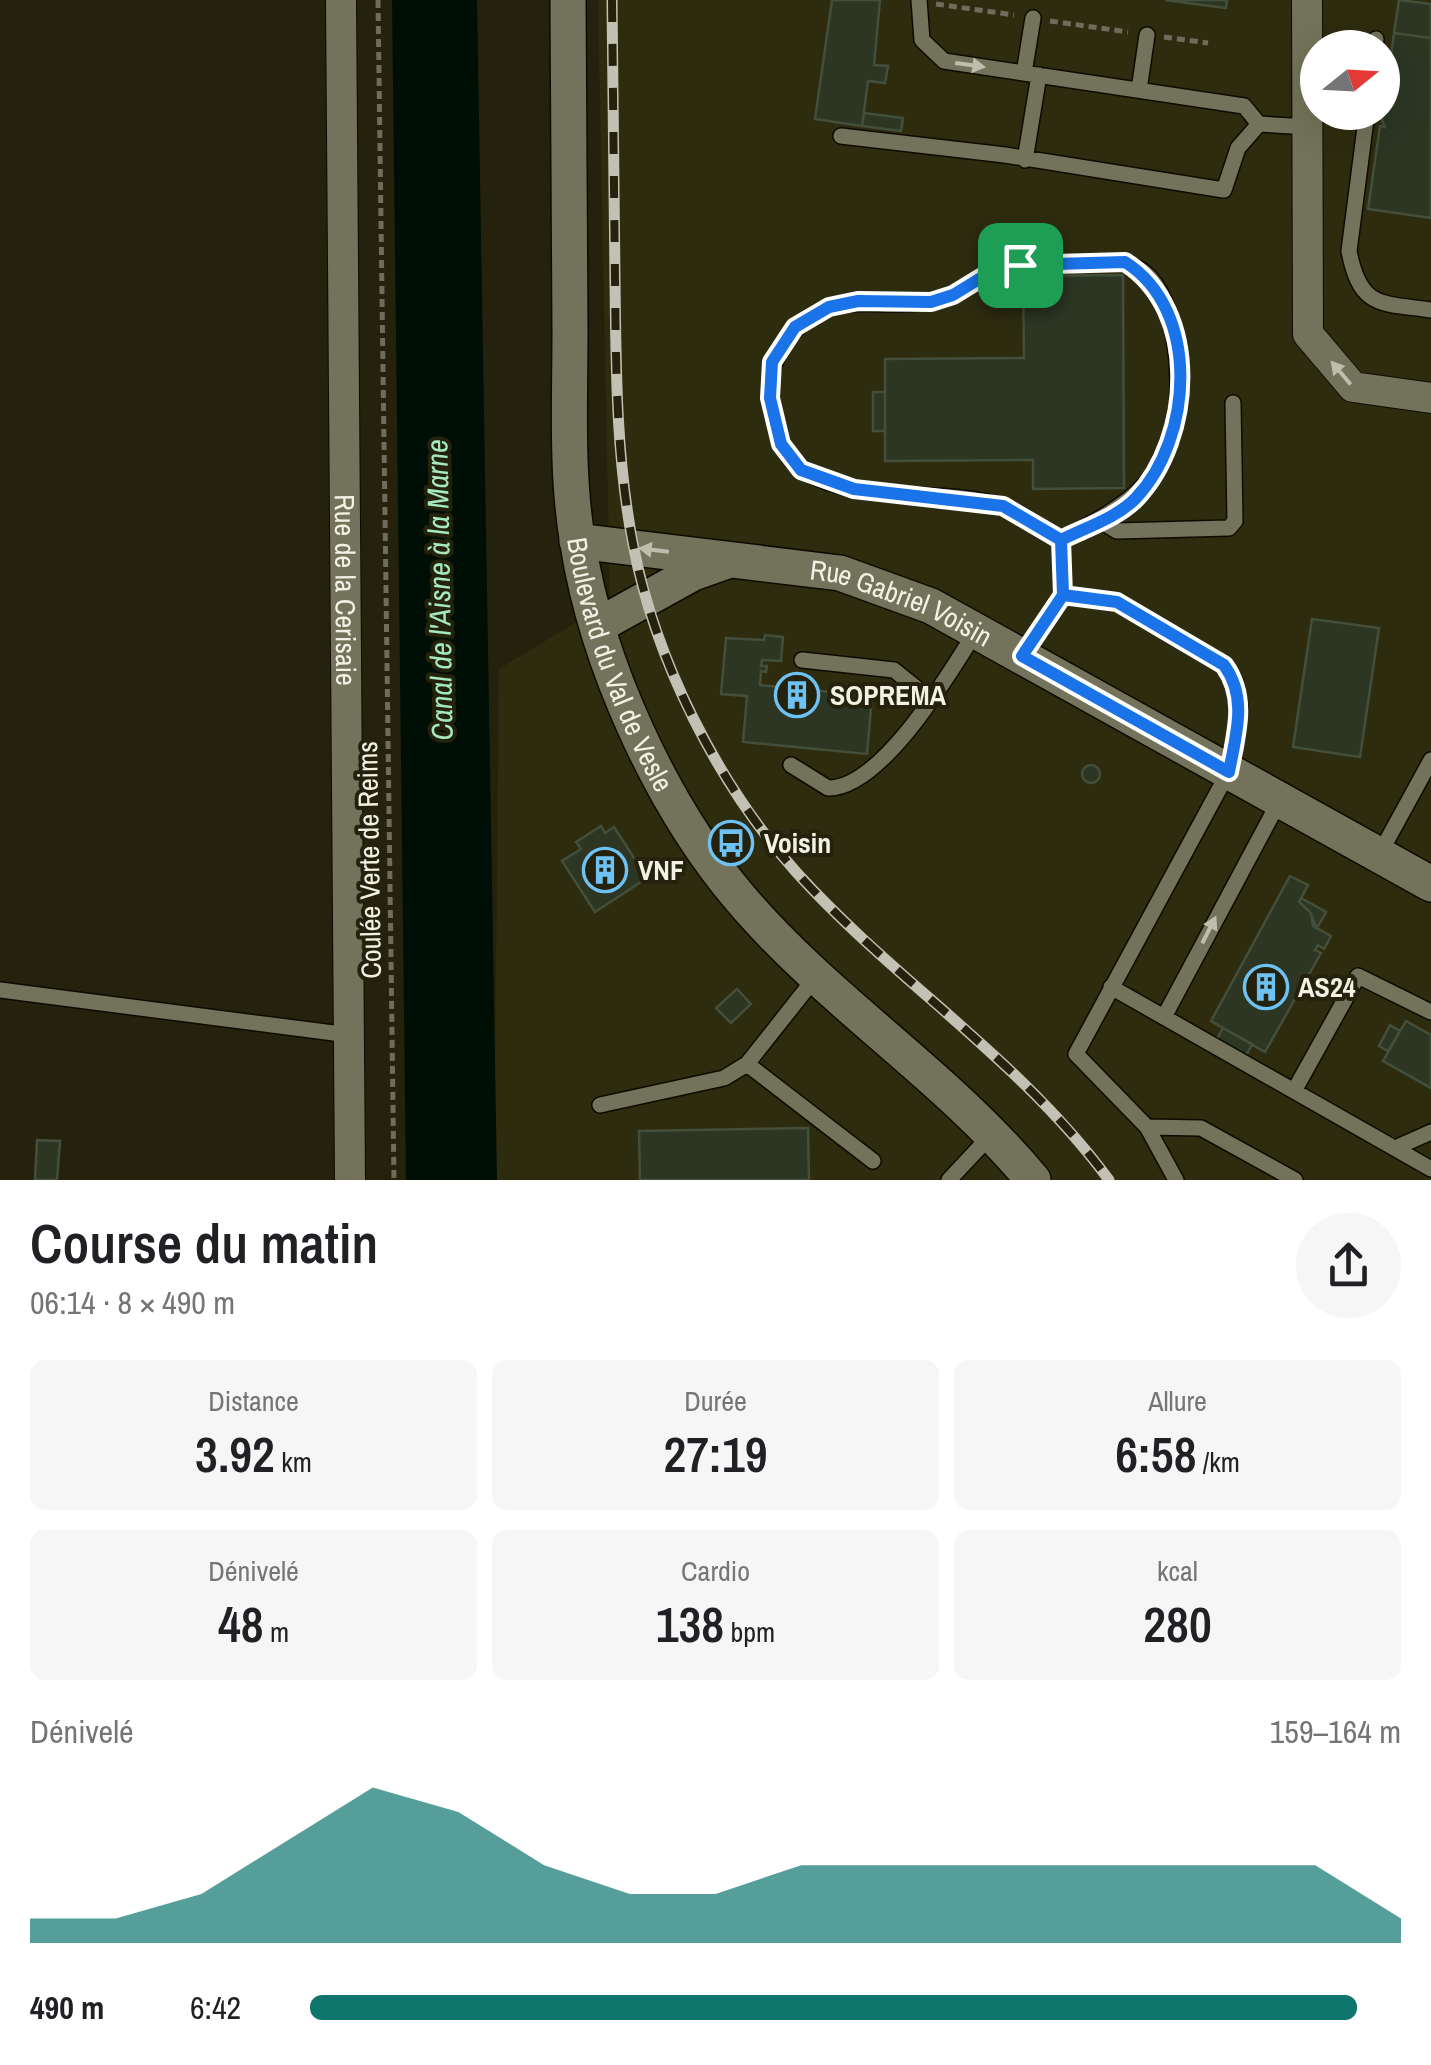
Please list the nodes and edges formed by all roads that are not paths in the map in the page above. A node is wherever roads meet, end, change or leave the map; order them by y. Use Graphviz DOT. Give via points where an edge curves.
graph roads {
  1 [pos="341,0"];
  2 [pos="568,0"];
  3 [pos="1307,0"];
  4 [pos="919,1"];
  5 [pos="1033,18"];
  6 [pos="1307,30"];
  7 [pos="1147,35"];
  8 [pos="1032,74"];
  9 [pos="1140,90"];
  10 [pos="1259,124"];
  11 [pos="1300,127"];
  12 [pos="1308,130"];
  13 [pos="1365,130"];
  14 [pos="841,136"];
  15 [pos="1024,160"];
  16 [pos="1431,310"];
  17 [pos="1431,398"];
  18 [pos="1233,403"];
  19 [pos="1098,520"];
  20 [pos="1061,540"];
  21 [pos="577,541"];
  22 [pos="730,560"];
  23 [pos="1063,595"];
  24 [pos="598,625"];
  25 [pos="976,631"];
  26 [pos="1022,656"];
  27 [pos="802,660"];
  28 [pos="930,699"];
  29 [pos="1431,760"];
  30 [pos="791,765"];
  31 [pos="1229,772"];
  32 [pos="1280,800"];
  33 [pos="1379,855"];
  34 [pos="1431,884"];
  35 [pos="815,978"];
  36 [pos="1111,987"];
  37 [pos="0,990"];
  38 [pos="1431,1012"];
  39 [pos="1164,1017"];
  40 [pos="349,1035"];
  41 [pos="747,1064"];
  42 [pos="1294,1091"];
  43 [pos="600,1105"];
  44 [pos="1146,1127"];
  45 [pos="1431,1132"];
  46 [pos="993,1134"];
  47 [pos="1395,1148"];
  48 [pos="873,1162"];
  49 [pos="1431,1169"];
  50 [pos="350,1180"];
  51 [pos="949,1180"];
  52 [pos="1033,1180"];
  53 [pos="1176,1180"];
  54 [pos="1295,1180"];
  1 -- 40 [label="street, Rue de la Cerisaie"];
  2 -- 21 [label="street, Boulevard du Val de Vesle"];
  3 -- 6 [label="street"];
  4 -- 8 [label="lane, one-way" via="922,40 944,60"];
  5 -- 8 [label="lane"];
  7 -- 9 [label="lane"];
  8 -- 9 [label="lane"];
  8 -- 15 [label="lane"];
  9 -- 10 [label="lane" via="1244,106"];
  10 -- 11 [label="lane"];
  10 -- 15 [label="lane" via="1238,148 1224,190"];
  17 -- 12 [label="street, one-way" via="1353,387 1308,334"];
  13 -- 16 [label="lane" via="1349,250 1353,272 1374,302"];
  14 -- 15 [label="lane"];
  18 -- 19 [label="lane" via="1230,528 1117,531"];
  19 -- 20 [label="lane"];
  19 -- 20 [label="lane" via="1136,498 1170,445 1177,414 1172,323 1144,274 1125,262 1020,265 931,302 858,301 829,307 795,327 772,362 770,398 781,444 801,470 854,489 1003,506"];
  20 -- 23 [label="lane"];
  22 -- 21 [label="street, Rue Gabriel Voisin, one-way"];
  21 -- 24 [label="street, Boulevard du Val de Vesle"];
  22 -- 24 [label="street, Rue Gabriel Voisin"];
  22 -- 25 [label="street, Rue Gabriel Voisin" via="864,579"];
  23 -- 26 [label="lane"];
  23 -- 31 [label="lane" via="1117,602 1224,665 1240,707"];
  24 -- 35 [label="street, Boulevard du Val de Vesle" via="642,741 697,840 740,898"];
  25 -- 26 [label="street, Rue Gabriel Voisin"];
  25 -- 28 [label="lane"];
  26 -- 31 [label="street, Rue Gabriel Voisin"];
  27 -- 28 [label="lane" via="894,670"];
  28 -- 30 [label="lane" via="859,781 828,788"];
  29 -- 33 [label="lane"];
  31 -- 32 [label="street, Rue Gabriel Voisin"];
  31 -- 36 [label="lane"];
  32 -- 33 [label="street, Rue Gabriel Voisin"];
  39 -- 32 [label="lane, one-way"];
  33 -- 34 [label="street, Rue Gabriel Voisin"];
  35 -- 41 [label="lane"];
  35 -- 46 [label="street, Boulevard du Val de Vesle"];
  36 -- 39 [label="lane"];
  36 -- 44 [label="lane" via="1076,1054"];
  37 -- 40 [label="lane"];
  38 -- 42 [label="lane" via="1358,976"];
  39 -- 42 [label="lane"];
  40 -- 50 [label="street, Rue de la Cerisaie"];
  41 -- 43 [label="lane" via="724,1078"];
  41 -- 48 [label="lane"];
  42 -- 47 [label="lane"];
  44 -- 53 [label="lane"];
  44 -- 54 [label="lane" via="1202,1128"];
  45 -- 47 [label="lane"];
  46 -- 51 [label="lane"];
  46 -- 52 [label="street, Boulevard du Val de Vesle"];
  47 -- 49 [label="lane"];
}
